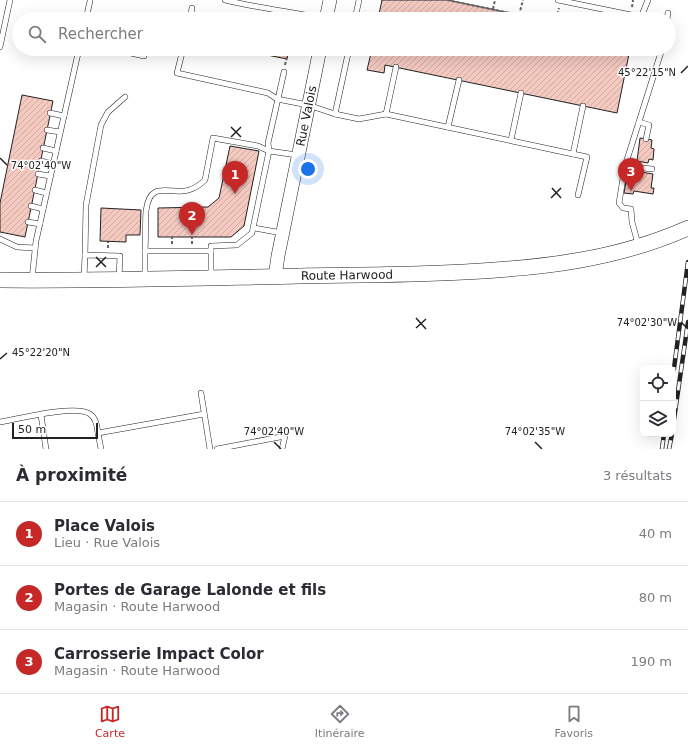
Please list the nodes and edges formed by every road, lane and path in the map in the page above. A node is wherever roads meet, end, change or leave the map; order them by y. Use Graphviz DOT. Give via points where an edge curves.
graph roads {
  1 [pos="10,0"];
  2 [pos="225,0"];
  3 [pos="330,0"];
  4 [pos="359,0"];
  5 [pos="447,0"];
  6 [pos="452,0"];
  7 [pos="495,0"];
  8 [pos="523,0"];
  9 [pos="559,0"];
  10 [pos="648,0"];
  11 [pos="90,1"];
  12 [pos="192,8"];
  13 [pos="493,9"];
  14 [pos="88,12"];
  15 [pos="191,12"];
  16 [pos="292,12"];
  17 [pos="327,12"];
  18 [pos="356,12"];
  19 [pos="506,12"];
  20 [pos="520,12"];
  21 [pos="557,12"];
  22 [pos="617,12"];
  23 [pos="643,12"];
  24 [pos="0,46"];
  25 [pos="77,56"];
  26 [pos="181,56"];
  27 [pos="287,56"];
  28 [pos="318,56"];
  29 [pos="347,56"];
  30 [pos="660,56"];
  31 [pos="396,67"];
  32 [pos="284,72"];
  33 [pos="459,80"];
  34 [pos="521,93"];
  35 [pos="125,97"];
  36 [pos="277,99"];
  37 [pos="308,105"];
  38 [pos="583,106"];
  39 [pos="50,113"];
  40 [pos="335,114"];
  41 [pos="386,114"];
  42 [pos="64,116"];
  43 [pos="639,122"];
  44 [pos="448,127"];
  45 [pos="47,130"];
  46 [pos="60,132"];
  47 [pos="646,139"];
  48 [pos="511,140"];
  49 [pos="43,148"];
  50 [pos="56,151"];
  51 [pos="269,151"];
  52 [pos="573,154"];
  53 [pos="298,155"];
  54 [pos="41,161"];
  55 [pos="53,164"];
  56 [pos="625,166"];
  57 [pos="652,169"];
  58 [pos="38,174"];
  59 [pos="50,176"];
  60 [pos="34,190"];
  61 [pos="46,193"];
  62 [pos="578,195"];
  63 [pos="31,206"];
  64 [pos="43,208"];
  65 [pos="28,222"];
  66 [pos="40,224"];
  67 [pos="254,228"];
  68 [pos="688,228"];
  69 [pos="282,233"];
  70 [pos="0,239"];
  71 [pos="638,247"];
  72 [pos="35,248"];
  73 [pos="145,251"];
  74 [pos="211,251"];
  75 [pos="85,255"];
  76 [pos="275,276"];
  77 [pos="212,278"];
  78 [pos="119,279"];
  79 [pos="145,279"];
  80 [pos="0,280"];
  81 [pos="32,280"];
  82 [pos="84,280"];
  83 [pos="201,393"];
  84 [pos="204,414"];
  85 [pos="41,415"];
  86 [pos="0,422"];
  87 [pos="98,433"];
  88 [pos="46,449"];
  89 [pos="101,449"];
  90 [pos="210,449"];
  91 [pos="217,449"];
  92 [pos="282,449"];
  1 -- 24 [label="lane"];
  2 -- 16 [label="lane"];
  3 -- 17 [label="street"];
  4 -- 18 [label="lane"];
  5 -- 6 [label="path"];
  6 -- 13 [label="path"];
  7 -- 13 [label="path"];
  8 -- 20 [label="path"];
  9 -- 21 [label="path"];
  9 -- 22 [label="lane"];
  10 -- 23 [label="lane"];
  11 -- 14 [label="lane"];
  12 -- 15 [label="lane"];
  13 -- 19 [label="path"];
  25 -- 42 [label="lane"];
  26 -- 36 [label="lane" via="177,73 268,93"];
  27 -- 32 [label="path"];
  28 -- 37 [label="street, Rue Valois"];
  29 -- 40 [label="lane"];
  30 -- 43 [label="lane"];
  31 -- 41 [label="lane"];
  32 -- 36 [label="lane"];
  33 -- 44 [label="lane"];
  34 -- 48 [label="lane"];
  35 -- 75 [label="lane" via="108,112 101,125 86,205"];
  36 -- 37 [label="lane"];
  36 -- 51 [label="lane" via="268,144"];
  37 -- 40 [label="lane"];
  37 -- 53 [label="street, Rue Valois"];
  38 -- 52 [label="lane"];
  39 -- 42 [label="lane"];
  40 -- 41 [label="lane" via="359,119"];
  41 -- 44 [label="lane"];
  42 -- 46 [label="lane"];
  43 -- 47 [label="lane" via="648,125"];
  43 -- 56 [label="lane"];
  44 -- 48 [label="lane"];
  45 -- 46 [label="lane"];
  46 -- 50 [label="lane"];
  48 -- 52 [label="lane"];
  49 -- 50 [label="lane"];
  50 -- 55 [label="lane"];
  51 -- 53 [label="lane"];
  51 -- 67 [label="lane"];
  51 -- 73 [label="lane" via="258,146 213,138 205,180 188,190 162,189 151,196 146,210"];
  52 -- 62 [label="lane" via="587,157"];
  53 -- 69 [label="street, Rue Valois"];
  54 -- 55 [label="lane"];
  55 -- 59 [label="lane"];
  56 -- 57 [label="lane"];
  56 -- 71 [label="lane" via="619,203 623,208 631,209"];
  58 -- 59 [label="lane"];
  59 -- 61 [label="lane"];
  60 -- 61 [label="lane"];
  61 -- 64 [label="lane"];
  63 -- 64 [label="lane"];
  64 -- 66 [label="lane"];
  65 -- 66 [label="lane"];
  66 -- 72 [label="lane"];
  67 -- 69 [label="lane"];
  67 -- 74 [label="lane" via="248,237 237,245 211,246"];
  68 -- 71 [label="main road, Route Harwood"];
  69 -- 76 [label="street, Rue Valois"];
  70 -- 72 [label="lane" via="17,247"];
  71 -- 76 [label="main road, Route Harwood" via="578,262 518,268 430,273"];
  72 -- 81 [label="lane"];
  73 -- 74 [label="lane"];
  73 -- 79 [label="lane"];
  74 -- 77 [label="lane"];
  75 -- 78 [label="lane" via="120,256"];
  75 -- 82 [label="lane"];
  76 -- 77 [label="main road, Route Harwood"];
  77 -- 79 [label="main road, Route Harwood"];
  78 -- 79 [label="main road, Route Harwood"];
  78 -- 82 [label="main road, Route Harwood"];
  80 -- 81 [label="main road, Route Harwood"];
  81 -- 82 [label="main road, Route Harwood"];
  83 -- 84 [label="lane"];
  84 -- 87 [label="lane"];
  84 -- 90 [label="lane"];
  85 -- 86 [label="lane"];
  85 -- 87 [label="lane" via="73,410 89,413 94,418"];
  85 -- 88 [label="lane"];
  87 -- 89 [label="lane"];
  91 -- 92 [label="lane" via="285,436"];
}
